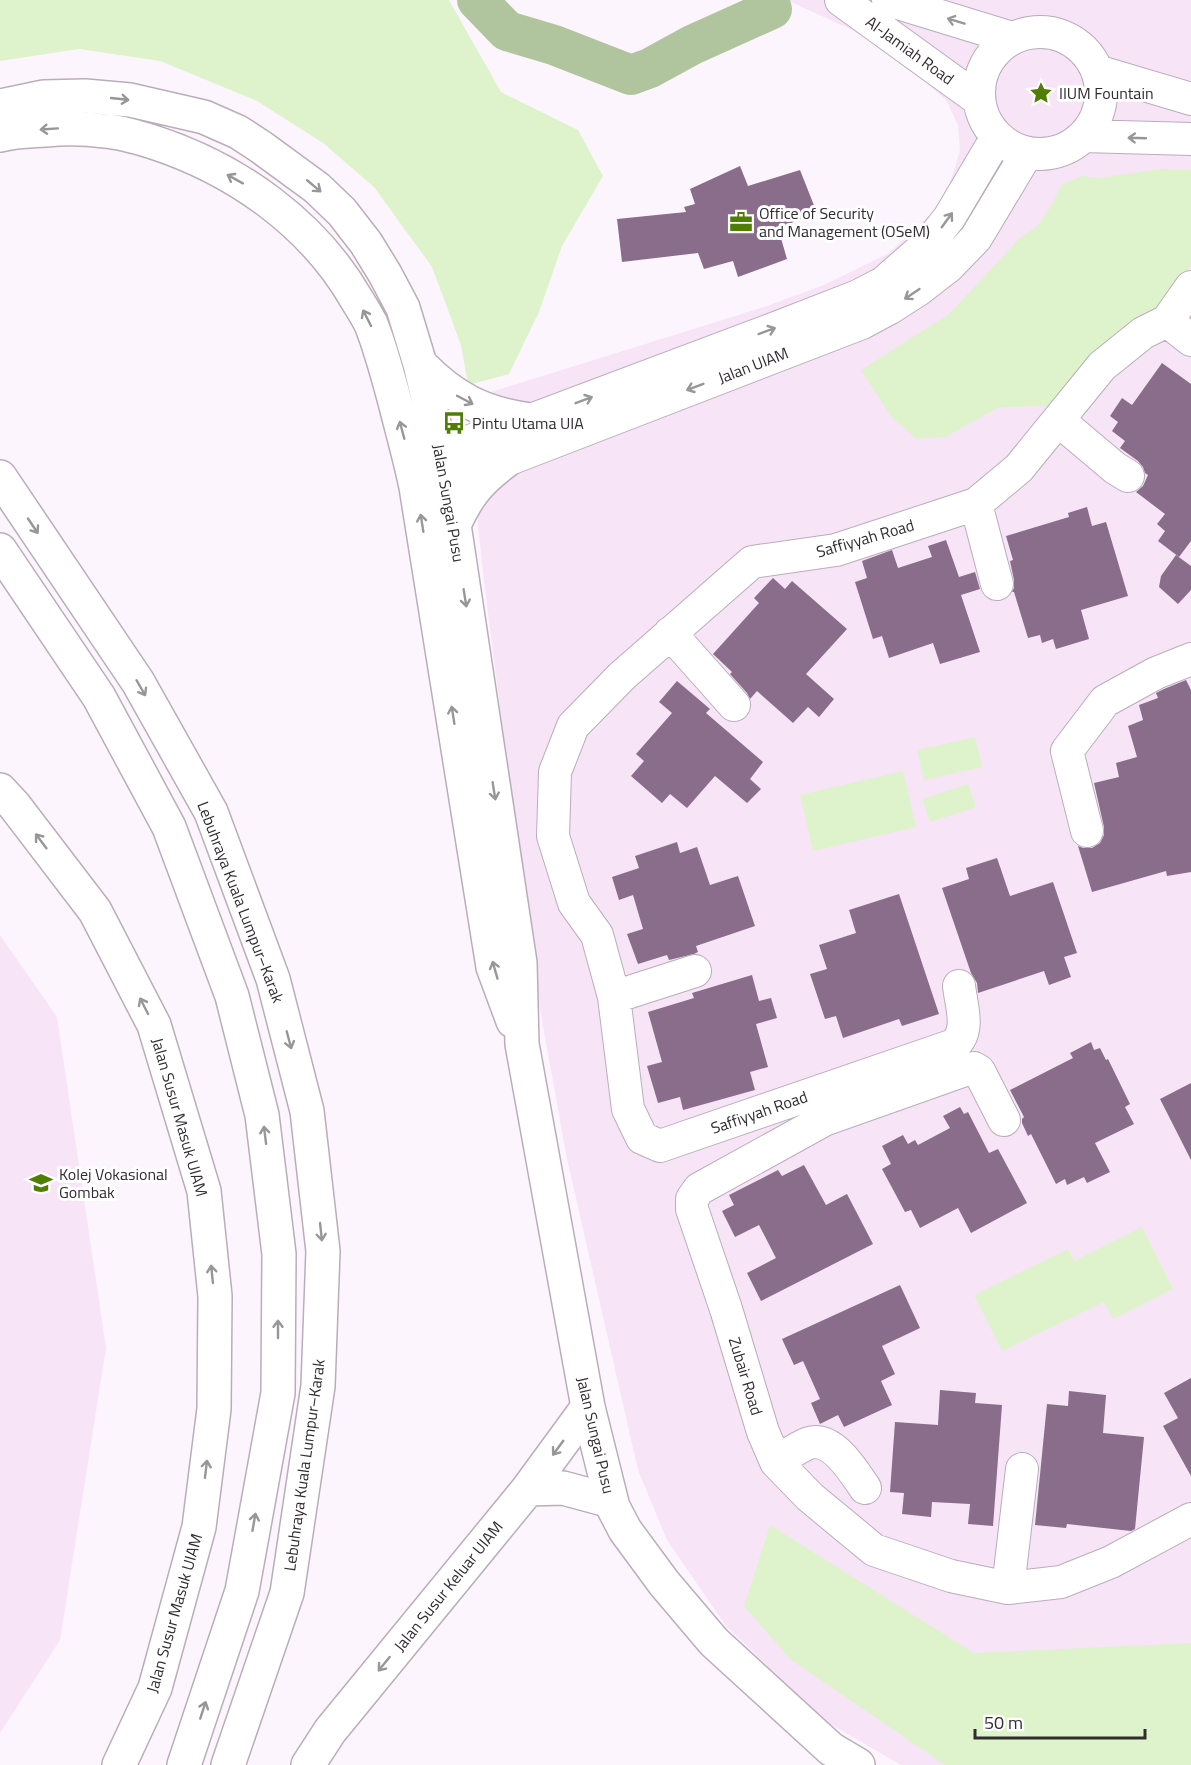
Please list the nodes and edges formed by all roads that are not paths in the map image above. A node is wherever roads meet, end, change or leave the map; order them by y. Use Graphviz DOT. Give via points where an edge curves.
graph roads {
  1 [pos="841,0"];
  2 [pos="888,0"];
  3 [pos="1012,38"];
  4 [pos="1097,71"];
  5 [pos="1191,99"];
  6 [pos="979,100"];
  7 [pos="0,106"];
  8 [pos="0,135"];
  9 [pos="1083,136"];
  10 [pos="998,137"];
  11 [pos="1191,139"];
  12 [pos="1027,153"];
  13 [pos="1191,286"];
  14 [pos="1167,321"];
  15 [pos="1191,340"];
  16 [pos="738,356"];
  17 [pos="420,364"];
  18 [pos="531,420"];
  19 [pos="1058,420"];
  20 [pos="507,460"];
  21 [pos="444,465"];
  22 [pos="413,474"];
  23 [pos="1128,476"];
  24 [pos="0,477"];
  25 [pos="976,504"];
  26 [pos="454,525"];
  27 [pos="0,550"];
  28 [pos="997,584"];
  29 [pos="670,633"];
  30 [pos="1191,659"];
  31 [pos="734,705"];
  32 [pos="0,790"];
  33 [pos="1087,831"];
  34 [pos="695,971"];
  35 [pos="959,986"];
  36 [pos="614,997"];
  37 [pos="522,1044"];
  38 [pos="1004,1120"];
  39 [pos="588,1407"];
  40 [pos="776,1462"];
  41 [pos="1022,1469"];
  42 [pos="865,1488"];
  43 [pos="528,1489"];
  44 [pos="611,1501"];
  45 [pos="1191,1519"];
  46 [pos="1008,1588"];
  47 [pos="119,1765"];
  48 [pos="184,1765"];
  49 [pos="228,1765"];
  50 [pos="308,1765"];
  51 [pos="858,1765"];
  1 -- 6 [label="street, Al-Jamiah Road"];
  3 -- 2 [label="street, Al-Jamiah Road, one-way"];
  3 -- 4 [label="street, Al-Jamiah Road" via="1028,33 1059,34 1084,50"];
  3 -- 6 [label="street, Al-Jamiah Road" via="985,64 979,81"];
  4 -- 5 [label="street"];
  4 -- 9 [label="street, Al-Jamiah Road" via="1100,106"];
  6 -- 10 [label="street" via="985,120"];
  7 -- 17 [label="main road, Jalan Sungai Pusu, one-way" via="44,97 130,100 204,117 238,132 291,168 342,212 366,243 403,308"];
  22 -- 8 [label="main road, Jalan Sungai Pusu, one-way" via="370,323 337,269 297,225 244,184 183,152 138,138 68,128"];
  11 -- 9 [label="street, one-way"];
  9 -- 12 [label="street, Al-Jamiah Road" via="1052,153"];
  10 -- 12 [label="street"];
  16 -- 10 [label="street, Jalan UIAM, one-way" via="883,283 929,243 949,218"];
  12 -- 16 [label="street, Jalan UIAM, one-way" via="976,238 918,290 862,323"];
  13 -- 14 [label="street, Saffiyyah Road"];
  14 -- 15 [label="street"];
  14 -- 19 [label="street, Saffiyyah Road" via="1143,333 1102,366"];
  18 -- 16 [label="street, Jalan UIAM, one-way"];
  16 -- 20 [label="street, Jalan UIAM, one-way"];
  17 -- 18 [label="main road, one-way" via="458,397 506,417"];
  17 -- 21 [label="main road, Jalan Sungai Pusu"];
  18 -- 21 [label="street, Jalan UIAM"];
  19 -- 23 [label="street"];
  19 -- 25 [label="street, Saffiyyah Road" via="1019,468"];
  20 -- 21 [label="street, Jalan UIAM"];
  20 -- 26 [label="main road" via="475,488"];
  21 -- 22 [label="street, Jalan UIAM"];
  21 -- 26 [label="main road, Jalan Sungai Pusu"];
  37 -- 22 [label="main road, Jalan Sungai Pusu, one-way" via="493,967"];
  24 -- 49 [label="main road, Lebuhraya Kuala Lumpur–Karak, one-way" via="138,682 211,812 273,979 307,1111 323,1251 318,1386 287,1593"];
  25 -- 28 [label="street"];
  25 -- 29 [label="street, Saffiyyah Road" via="836,550 752,562"];
  26 -- 37 [label="main road, Jalan Sungai Pusu, one-way" via="520,963"];
  48 -- 27 [label="main road, one-way" via="242,1591 278,1393 279,1254 262,1115 232,996 169,827 99,697"];
  29 -- 31 [label="street"];
  29 -- 36 [label="street, Saffiyyah Road" via="573,726 555,772 553,836 574,903 597,935"];
  30 -- 33 [label="street" via="1105,701 1068,751"];
  47 -- 32 [label="main road, Jalan Susur Masuk UIAM, one-way" via="154,1688 199,1527 214,1409 215,1296 204,1191 154,1025 95,911"];
  34 -- 36 [label="street"];
  35 -- 36 [label="street, Saffiyyah Road" via="965,1029 954,1045 660,1146 642,1138 628,1109"];
  37 -- 39 [label="main road, Jalan Sungai Pusu"];
  38 -- 40 [label="street, Zubair Road" via="979,1071 968,1069 824,1120 699,1188 692,1199 692,1209"];
  39 -- 43 [label="main road, Jalan Susur Keluar UIAM, one-way"];
  39 -- 44 [label="main road, Jalan Sungai Pusu"];
  40 -- 42 [label="street" via="810,1443 822,1443 852,1467"];
  40 -- 46 [label="street, Zubair Road" via="810,1497 874,1550 951,1576"];
  41 -- 46 [label="street"];
  43 -- 44 [label="main road" via="563,1488"];
  43 -- 50 [label="main road, Jalan Susur Keluar UIAM, one-way" via="330,1731"];
  44 -- 51 [label="main road, Jalan Sungai Pusu" via="625,1530 714,1642 831,1749"];
  45 -- 46 [label="street, Zubair Road" via="1111,1562 1061,1582"];
}
